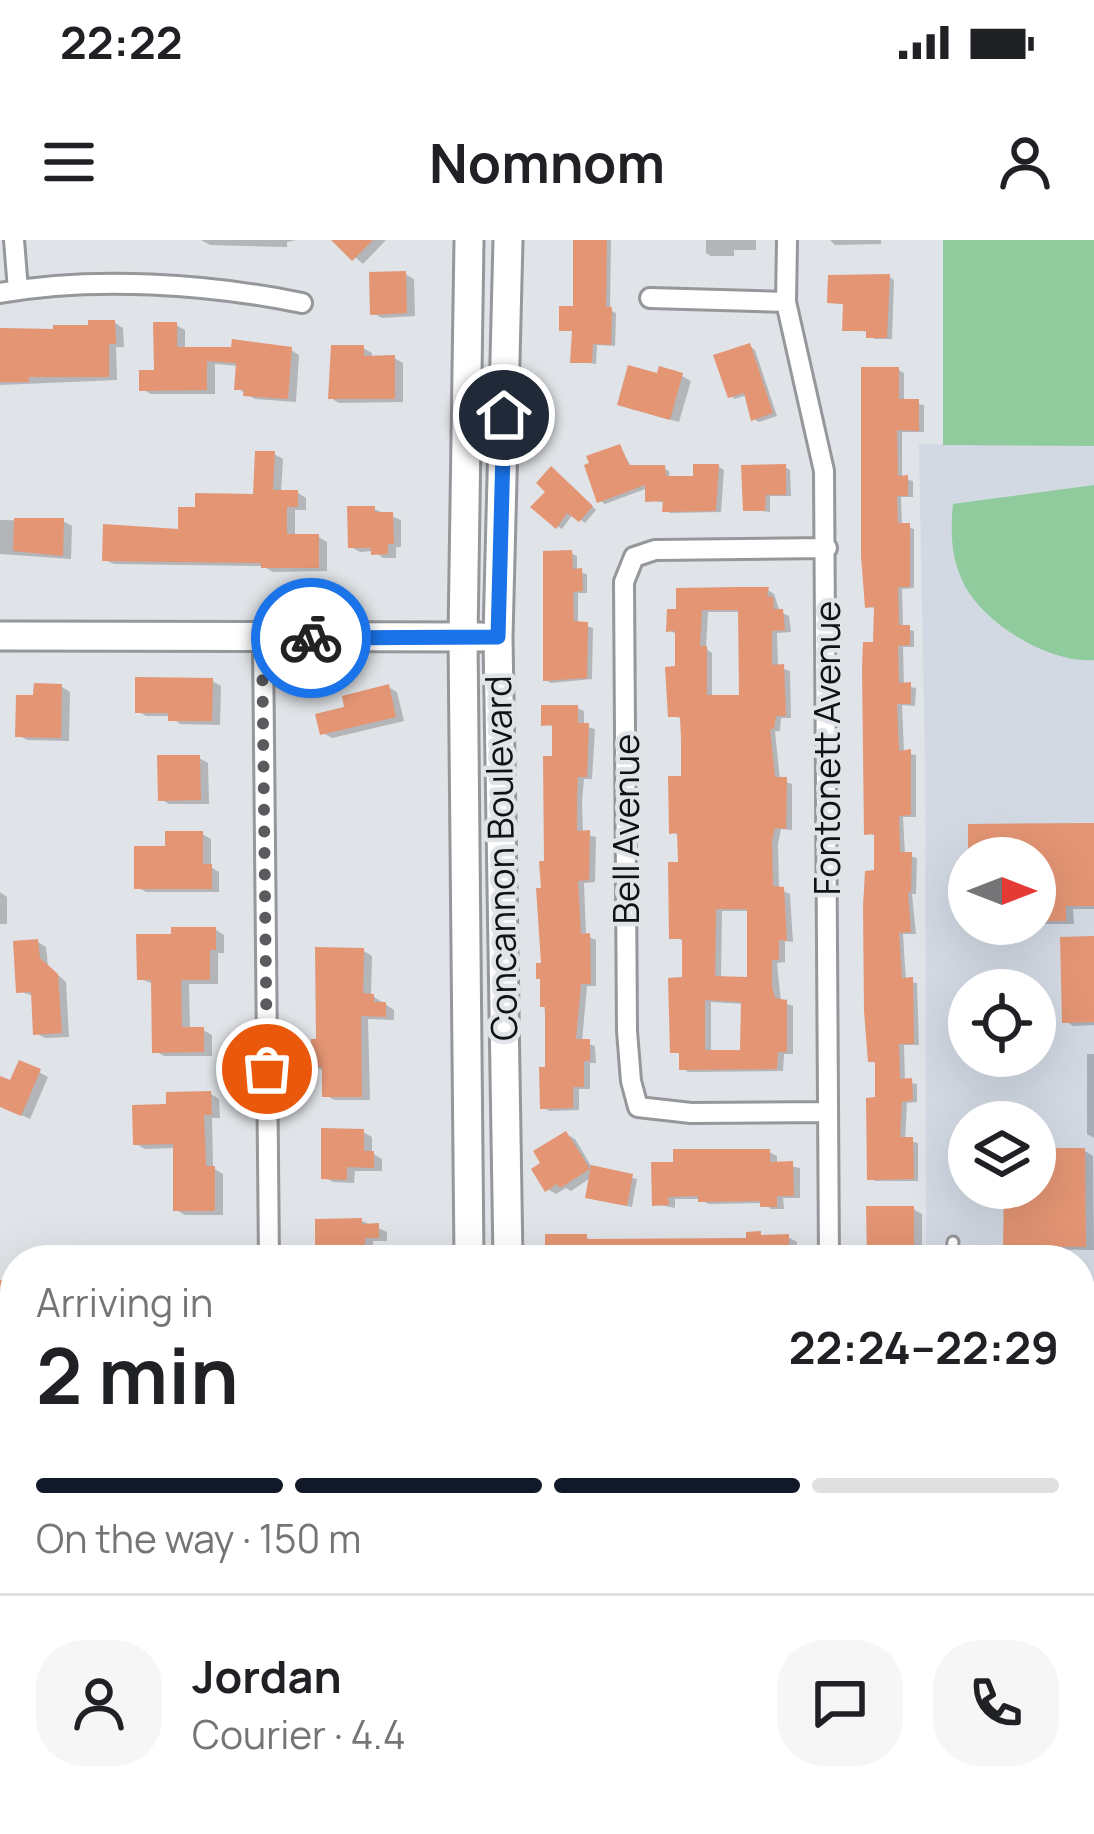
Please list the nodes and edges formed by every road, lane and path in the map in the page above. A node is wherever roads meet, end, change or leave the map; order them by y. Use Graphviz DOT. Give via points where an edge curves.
graph roads {
  1 [pos="14,240"];
  2 [pos="469,240"];
  3 [pos="508,240"];
  4 [pos="787,240"];
  5 [pos="9,292"];
  6 [pos="650,298"];
  7 [pos="786,302"];
  8 [pos="302,303"];
  9 [pos="827,548"];
  10 [pos="0,636"];
  11 [pos="463,637"];
  12 [pos="498,637"];
  13 [pos="262,638"];
  14 [pos="826,1112"];
  15 [pos="952,1241"];
  16 [pos="269,1245"];
  17 [pos="469,1245"];
  18 [pos="508,1245"];
  19 [pos="829,1245"];
  20 [pos="952,1245"];
  1 -- 5 [label="street"];
  2 -- 11 [label="main road, Concannon Boulevard"];
  3 -- 12 [label="main road, Concannon Boulevard"];
  4 -- 7 [label="street, Fontonett Avenue"];
  5 -- 8 [label="street" via="161,284"];
  6 -- 7 [label="street"];
  7 -- 9 [label="street, Fontonett Avenue" via="824,471"];
  9 -- 14 [label="street, Fontonett Avenue"];
  9 -- 14 [label="street, Bell Avenue" via="655,550 634,556 624,582 627,1031 638,1107"];
  10 -- 13 [label="main road"];
  11 -- 12 [label="main road"];
  11 -- 13 [label="main road"];
  11 -- 17 [label="main road, Concannon Boulevard"];
  12 -- 18 [label="main road, Concannon Boulevard"];
  13 -- 16 [label="street"];
  14 -- 19 [label="street, Fontonett Avenue"];
  15 -- 20 [label="lane"];
}
